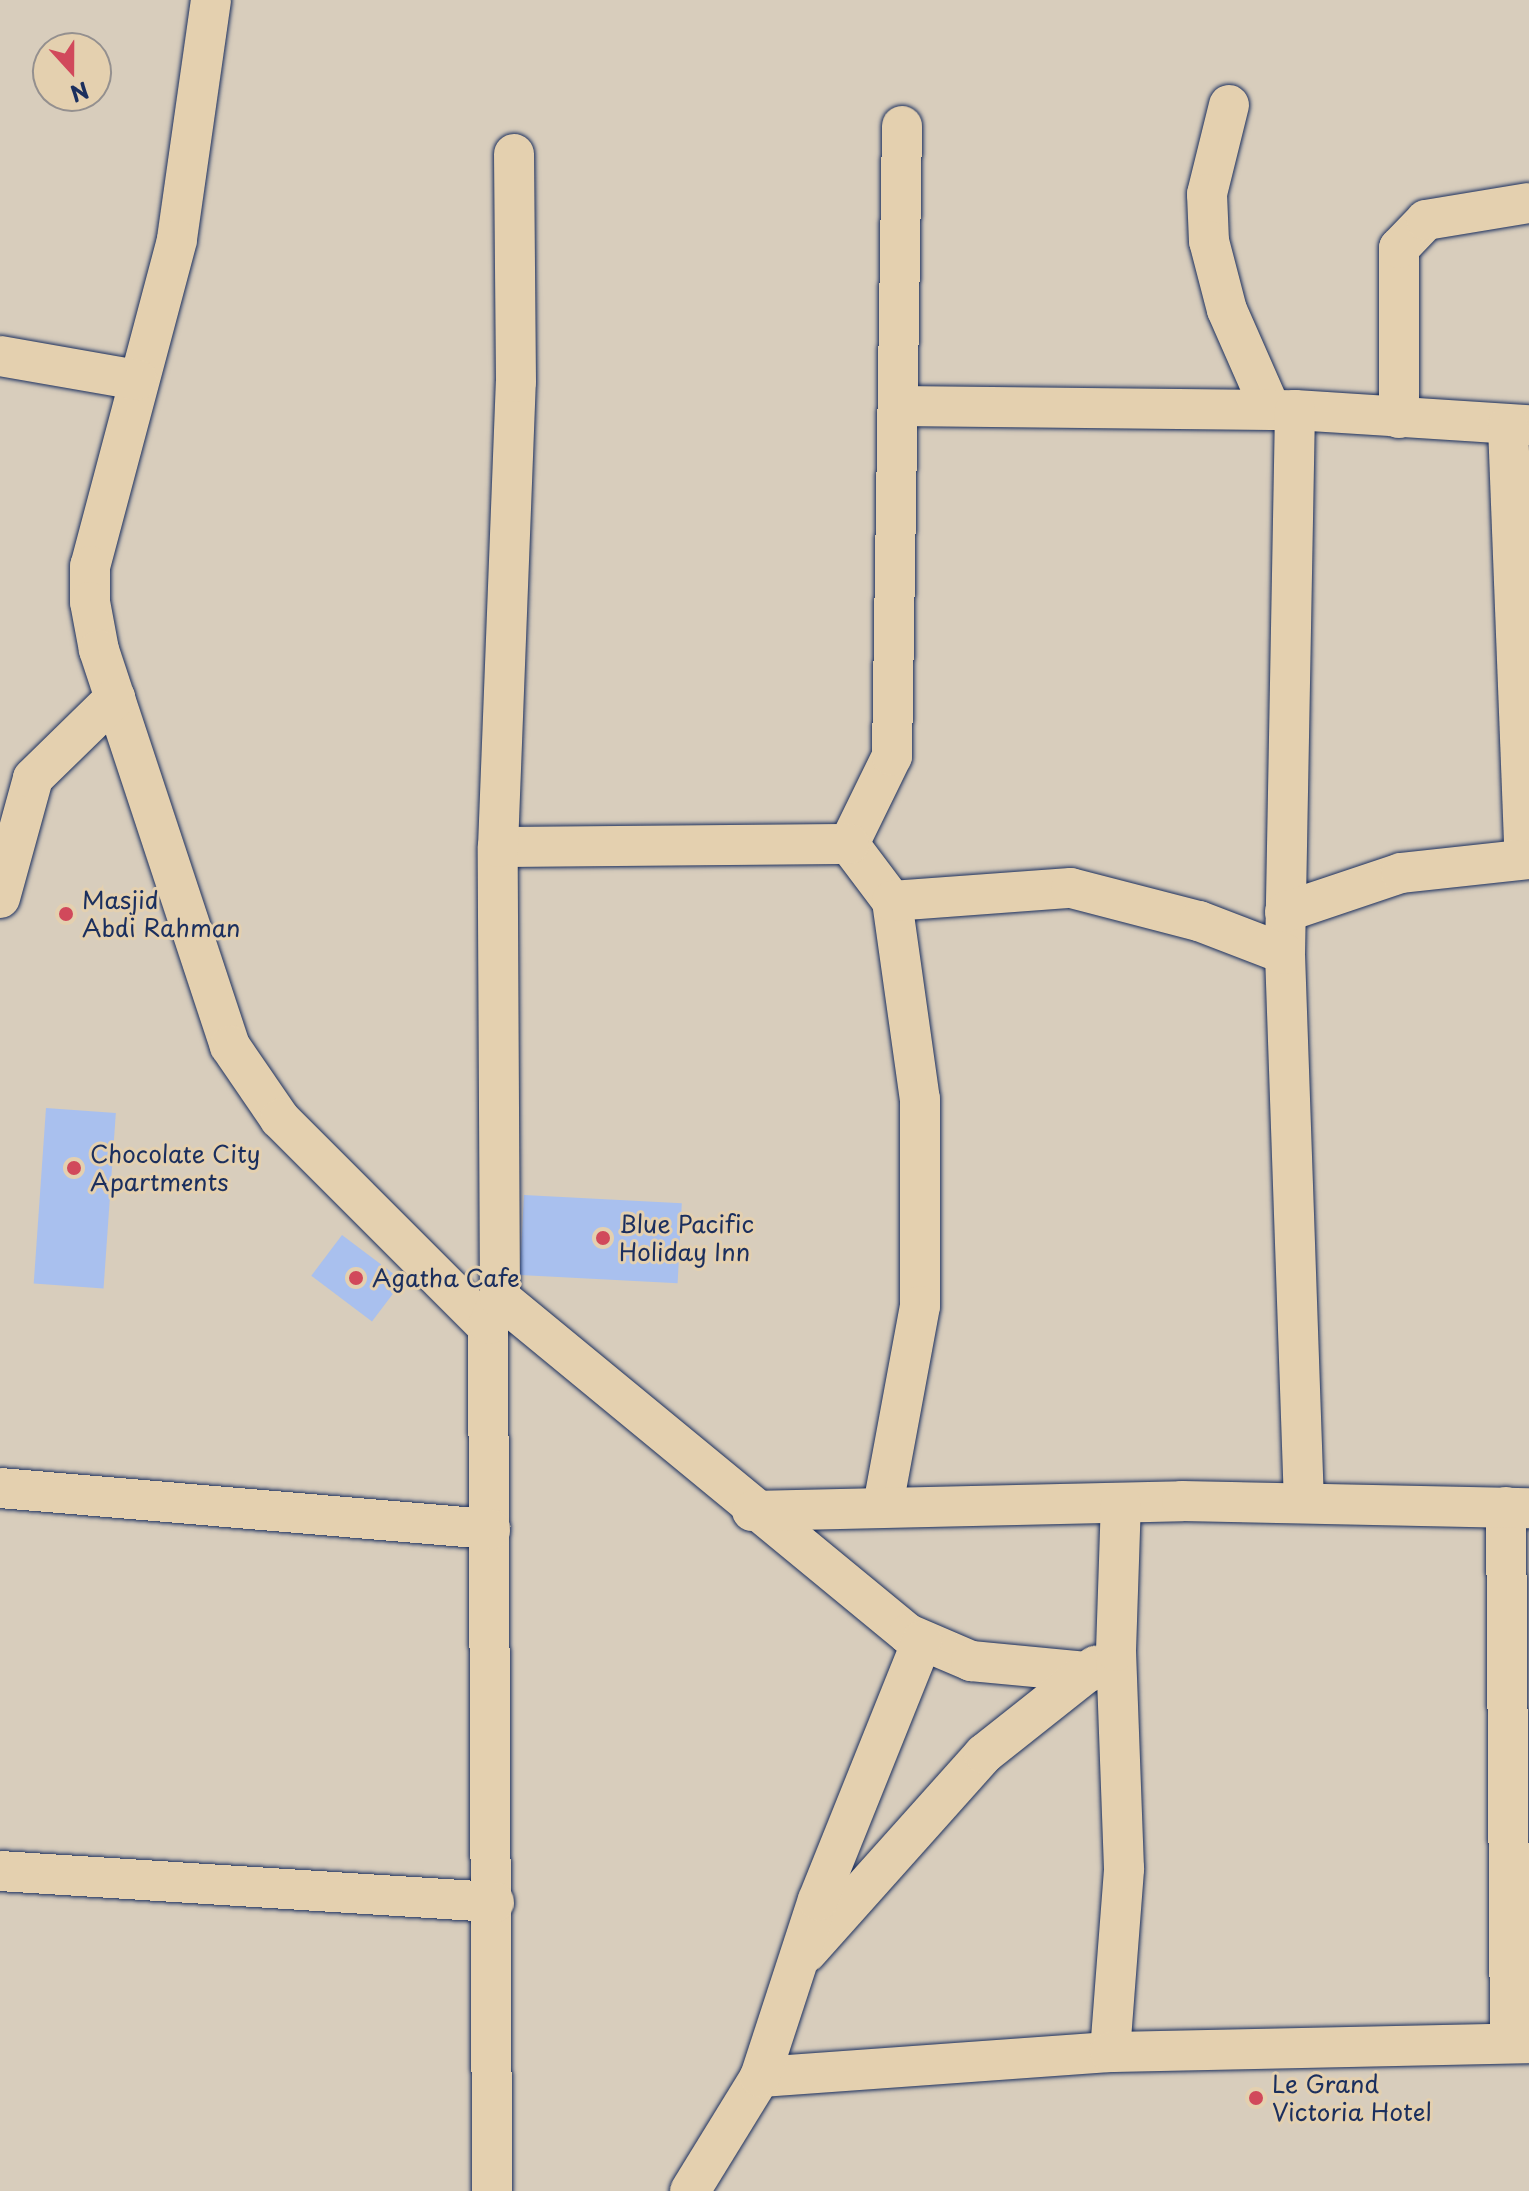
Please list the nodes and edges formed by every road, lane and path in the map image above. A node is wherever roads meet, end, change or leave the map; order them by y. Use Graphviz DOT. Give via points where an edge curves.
graph roads {
  1 [pos="211,0"];
  2 [pos="1229,105"];
  3 [pos="902,126"];
  4 [pos="514,154"];
  5 [pos="1529,203"];
  6 [pos="0,356"];
  7 [pos="137,380"];
  8 [pos="898,406"];
  9 [pos="1283,410"];
  10 [pos="1399,418"];
  11 [pos="1518,426"];
  12 [pos="115,698"];
  13 [pos="17,778"];
  14 [pos="849,844"];
  15 [pos="498,847"];
  16 [pos="1527,859"];
  17 [pos="0,898"];
  18 [pos="892,901"];
  19 [pos="1285,912"];
  20 [pos="1285,954"];
  21 [pos="494,1313"];
  22 [pos="0,1488"];
  23 [pos="1304,1503"];
  24 [pos="1121,1504"];
  25 [pos="883,1506"];
  26 [pos="1517,1507"];
  27 [pos="752,1511"];
  28 [pos="490,1529"];
  29 [pos="922,1641"];
  30 [pos="1102,1661"];
  31 [pos="0,1871"];
  32 [pos="494,1902"];
  33 [pos="802,1958"];
  34 [pos="1520,2043"];
  35 [pos="1110,2052"];
  36 [pos="760,2077"];
  37 [pos="492,2191"];
  38 [pos="690,2191"];
  1 -- 7 [label="street" via="177,240"];
  2 -- 9 [label="street" via="1207,194 1209,241 1227,310"];
  3 -- 8 [label="street"];
  4 -- 15 [label="street" via="516,382"];
  5 -- 10 [label="street" via="1426,220 1399,248"];
  6 -- 7 [label="street"];
  7 -- 12 [label="street" via="90,566 94,626"];
  8 -- 9 [label="street"];
  8 -- 14 [label="street" via="892,756"];
  9 -- 10 [label="street"];
  9 -- 19 [label="street"];
  10 -- 11 [label="street"];
  11 -- 16 [label="street"];
  12 -- 13 [label="street"];
  12 -- 21 [label="street" via="230,1046 280,1119"];
  13 -- 17 [label="street"];
  14 -- 15 [label="street"];
  14 -- 18 [label="street"];
  15 -- 21 [label="street"];
  16 -- 19 [label="street" via="1401,873"];
  18 -- 20 [label="street" via="1071,888"];
  18 -- 25 [label="street" via="920,1099 923,1236 920,1306"];
  19 -- 20 [label="street"];
  20 -- 23 [label="street"];
  21 -- 27 [label="street"];
  21 -- 28 [label="street"];
  22 -- 28 [label="street"];
  23 -- 24 [label="street"];
  23 -- 26 [label="street"];
  24 -- 25 [label="street"];
  24 -- 30 [label="street"];
  25 -- 27 [label="street"];
  26 -- 34 [label="street"];
  27 -- 29 [label="street"];
  28 -- 32 [label="street"];
  29 -- 30 [label="street" via="971,1661"];
  29 -- 33 [label="street"];
  30 -- 33 [label="street" via="984,1754"];
  30 -- 35 [label="street" via="1124,1869"];
  31 -- 32 [label="street"];
  32 -- 37 [label="street"];
  33 -- 36 [label="street"];
  34 -- 35 [label="street"];
  35 -- 36 [label="street"];
  36 -- 38 [label="street"];
}
